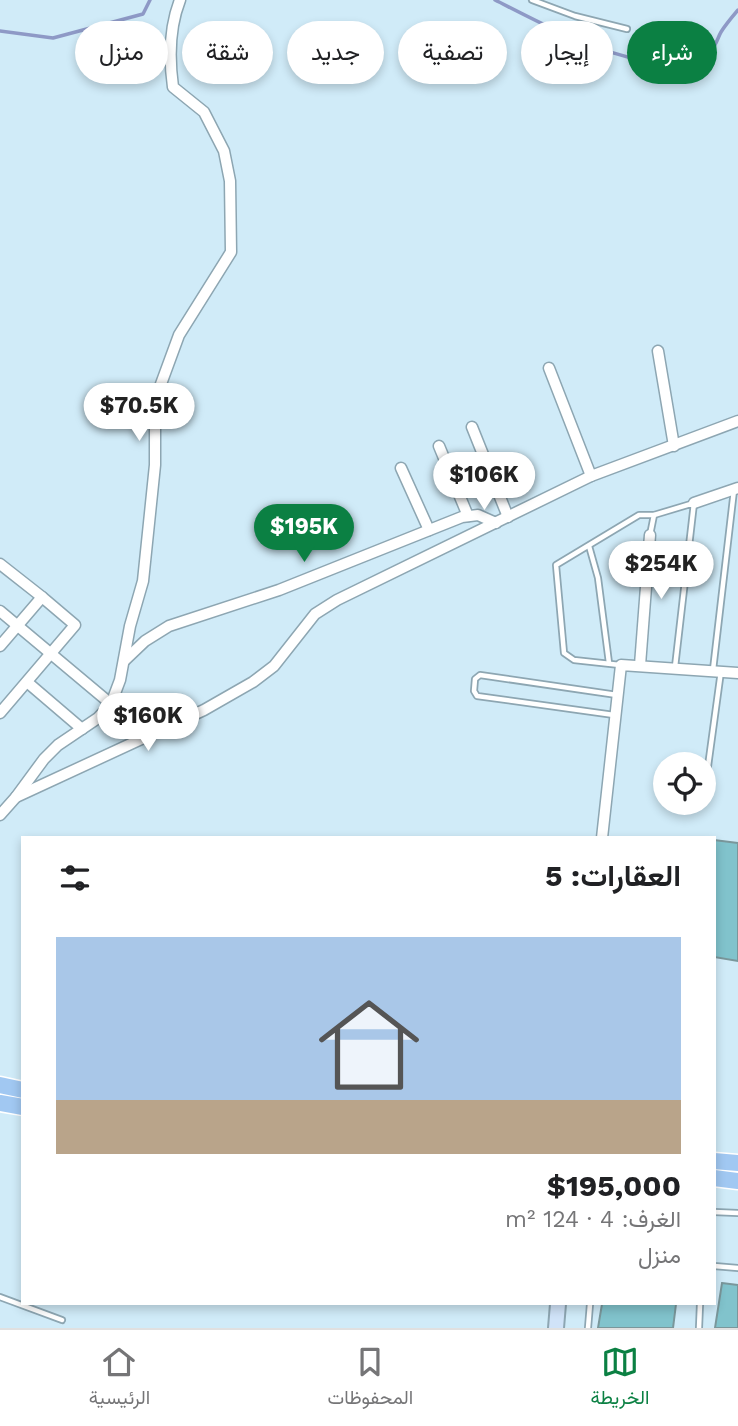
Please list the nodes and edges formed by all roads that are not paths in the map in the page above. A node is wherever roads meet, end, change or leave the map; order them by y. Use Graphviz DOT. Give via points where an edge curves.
graph roads {
  1 [pos="180,0"];
  2 [pos="532,0"];
  3 [pos="627,29"];
  4 [pos="658,351"];
  5 [pos="549,368"];
  6 [pos="738,421"];
  7 [pos="472,427"];
  8 [pos="439,446"];
  9 [pos="674,446"];
  10 [pos="401,468"];
  11 [pos="591,476"];
  12 [pos="736,489"];
  13 [pos="694,503"];
  14 [pos="654,515"];
  15 [pos="468,516"];
  16 [pos="508,517"];
  17 [pos="496,523"];
  18 [pos="429,530"];
  19 [pos="650,535"];
  20 [pos="589,546"];
  21 [pos="1,567"];
  22 [pos="42,597"];
  23 [pos="0,611"];
  24 [pos="18,626"];
  25 [pos="0,646"];
  26 [pos="51,654"];
  27 [pos="124,662"];
  28 [pos="609,663"];
  29 [pos="621,665"];
  30 [pos="640,665"];
  31 [pos="675,668"];
  32 [pos="717,671"];
  33 [pos="738,673"];
  34 [pos="27,682"];
  35 [pos="617,695"];
  36 [pos="111,704"];
  37 [pos="0,713"];
  38 [pos="615,715"];
  39 [pos="82,729"];
  40 [pos="709,752"];
  41 [pos="16,797"];
  42 [pos="0,814"];
  43 [pos="602,836"];
  44 [pos="0,1085"];
  45 [pos="21,1090"];
  46 [pos="0,1103"];
  47 [pos="21,1107"];
  48 [pos="716,1161"];
  49 [pos="738,1163"];
  50 [pos="716,1178"];
  51 [pos="738,1181"];
  52 [pos="716,1212"];
  53 [pos="738,1213"];
  54 [pos="716,1266"];
  55 [pos="738,1268"];
  56 [pos="0,1297"];
  57 [pos="21,1305"];
  58 [pos="22,1305"];
  59 [pos="558,1305"];
  60 [pos="590,1305"];
  61 [pos="700,1305"];
  62 [pos="62,1320"];
  63 [pos="556,1328"];
  64 [pos="588,1328"];
  65 [pos="699,1328"];
  1 -- 27 [label="street" via="171,47 173,87 204,112 224,152 230,181 231,252 179,335 161,384 155,408 155,465 143,581"];
  2 -- 3 [label="lane"];
  4 -- 9 [label="street"];
  5 -- 11 [label="street"];
  6 -- 9 [label="street"];
  7 -- 16 [label="street"];
  8 -- 15 [label="street"];
  9 -- 11 [label="street"];
  10 -- 18 [label="street"];
  11 -- 16 [label="street"];
  12 -- 13 [label="street"];
  12 -- 32 [label="lane"];
  13 -- 14 [label="lane"];
  13 -- 31 [label="lane"];
  14 -- 19 [label="lane"];
  14 -- 20 [label="lane" via="639,515"];
  15 -- 17 [label="street"];
  15 -- 18 [label="street"];
  16 -- 17 [label="street"];
  17 -- 41 [label="street" via="315,614 274,666 204,710"];
  18 -- 27 [label="street" via="279,590 169,626"];
  19 -- 30 [label="street"];
  20 -- 28 [label="lane"];
  20 -- 28 [label="lane" via="555,569 562,644 564,653 575,660"];
  21 -- 22 [label="street"];
  22 -- 24 [label="street"];
  22 -- 26 [label="street" via="75,625"];
  23 -- 24 [label="street"];
  24 -- 25 [label="street"];
  24 -- 26 [label="street"];
  26 -- 34 [label="street"];
  26 -- 36 [label="street"];
  27 -- 36 [label="street"];
  28 -- 29 [label="lane"];
  29 -- 30 [label="street"];
  29 -- 35 [label="street"];
  30 -- 31 [label="street"];
  31 -- 32 [label="street"];
  32 -- 33 [label="street"];
  32 -- 40 [label="lane"];
  34 -- 37 [label="street"];
  34 -- 39 [label="street"];
  35 -- 38 [label="street"];
  35 -- 38 [label="lane" via="480,675 475,679 477,696"];
  36 -- 39 [label="street"];
  38 -- 43 [label="street"];
  39 -- 41 [label="street" via="44,759"];
  41 -- 42 [label="street"];
  44 -- 45 [label="main road"];
  46 -- 47 [label="main road"];
  48 -- 49 [label="main road"];
  50 -- 51 [label="main road"];
  52 -- 53 [label="lane"];
  54 -- 55 [label="lane"];
  56 -- 57 [label="lane"];
  58 -- 62 [label="lane"];
  59 -- 63 [label="street"];
  60 -- 64 [label="lane"];
  61 -- 65 [label="lane"];
}
